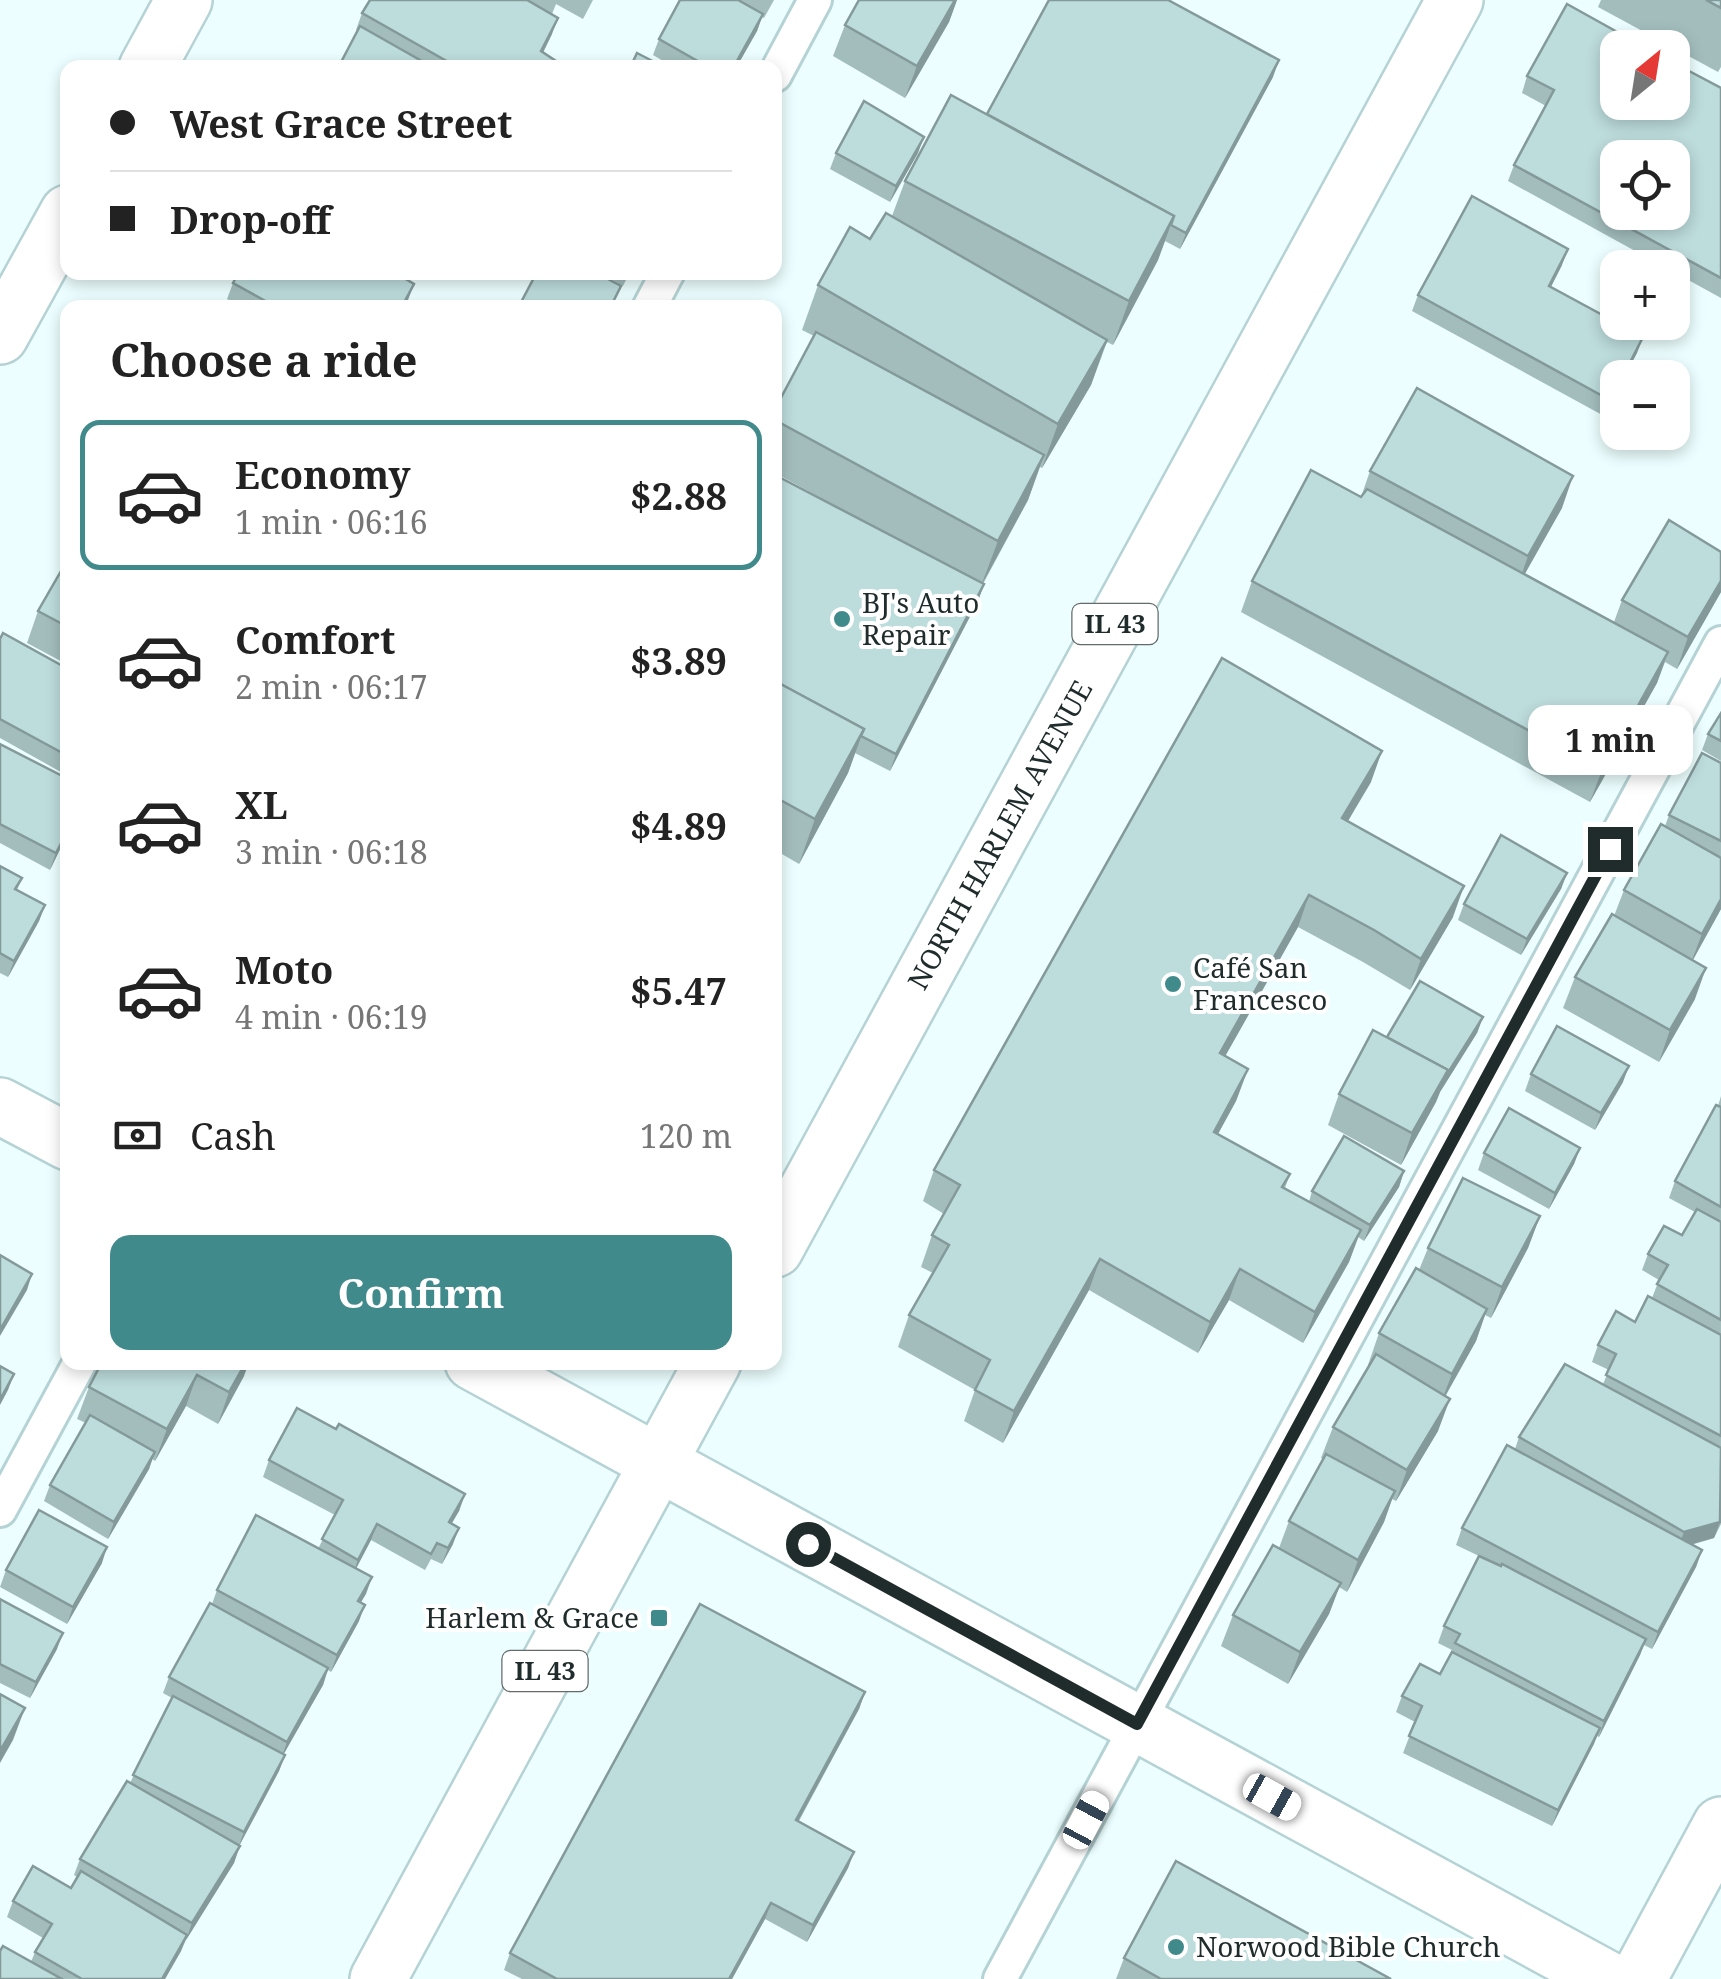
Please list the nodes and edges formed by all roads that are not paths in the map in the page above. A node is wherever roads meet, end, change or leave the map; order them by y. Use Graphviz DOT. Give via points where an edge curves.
graph roads {
  1 [pos="184,0"];
  2 [pos="816,0"];
  3 [pos="1455,0"];
  4 [pos="151,60"];
  5 [pos="782,62"];
  6 [pos="60,227"];
  7 [pos="0,336"];
  8 [pos="1721,643"];
  9 [pos="0,1106"];
  10 [pos="60,1138"];
  11 [pos="782,1236"];
  12 [pos="76,1370"];
  13 [pos="488,1370"];
  14 [pos="709,1370"];
  15 [pos="658,1463"];
  16 [pos="0,1510"];
  17 [pos="1137,1724"];
  18 [pos="1721,1825"];
  19 [pos="378,1979"];
  20 [pos="1000,1979"];
  21 [pos="1607,1979"];
  22 [pos="1638,1979"];
  1 -- 4 [label="main road"];
  2 -- 5 [label="lane"];
  3 -- 11 [label="main road, NORTH HARLEM AVENUE / IL 43"];
  6 -- 7 [label="main road"];
  8 -- 17 [label="lane"];
  9 -- 10 [label="main road"];
  12 -- 16 [label="lane"];
  13 -- 15 [label="main road"];
  14 -- 15 [label="main road, IL 43"];
  15 -- 17 [label="main road"];
  15 -- 19 [label="main road, IL 43"];
  17 -- 20 [label="lane"];
  17 -- 21 [label="main road"];
  18 -- 22 [label="main road"];
}
